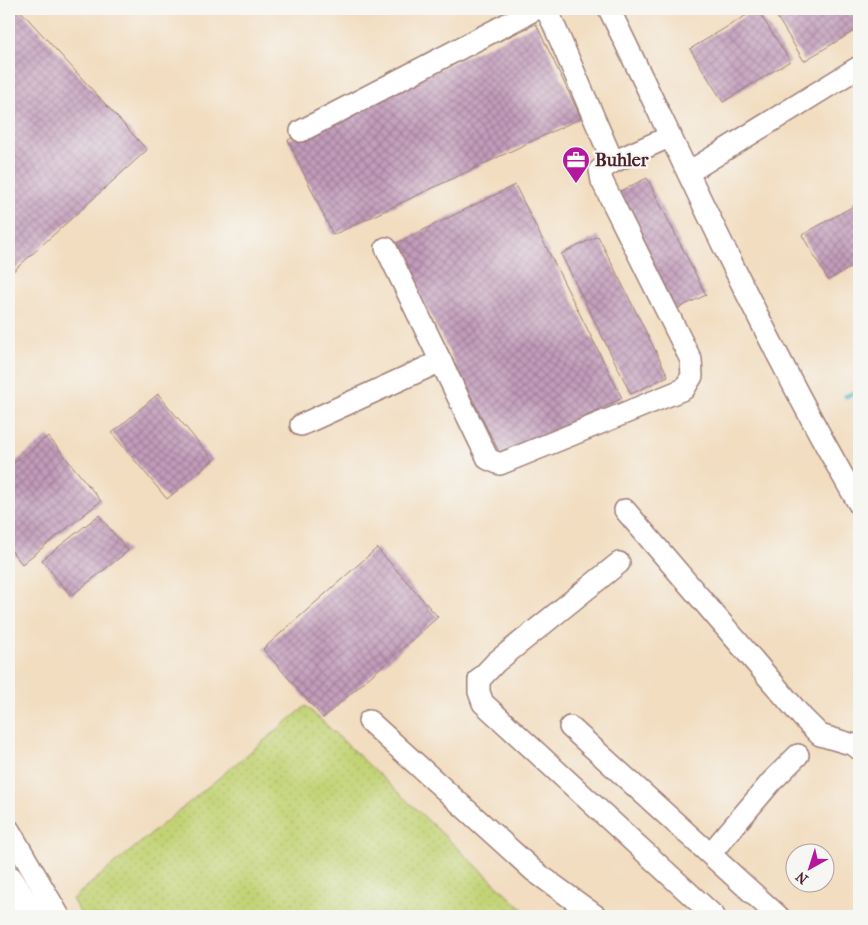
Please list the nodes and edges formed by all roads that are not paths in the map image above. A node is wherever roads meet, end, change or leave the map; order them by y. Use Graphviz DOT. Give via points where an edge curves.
graph roads {
  1 [pos="536,9"];
  2 [pos="541,9"];
  3 [pos="609,9"];
  4 [pos="859,66"];
  5 [pos="300,131"];
  6 [pos="671,136"];
  7 [pos="613,162"];
  8 [pos="689,172"];
  9 [pos="386,248"];
  10 [pos="441,361"];
  11 [pos="301,424"];
  12 [pos="859,504"];
  13 [pos="625,510"];
  14 [pos="619,562"];
  15 [pos="369,721"];
  16 [pos="570,727"];
  17 [pos="859,750"];
  18 [pos="798,755"];
  19 [pos="9,830"];
  20 [pos="710,854"];
  21 [pos="9,880"];
  22 [pos="32,916"];
  23 [pos="59,916"];
  24 [pos="596,916"];
  25 [pos="714,916"];
  26 [pos="778,916"];
  1 -- 5 [label="street"];
  2 -- 7 [label="street" via="547,11 553,23"];
  3 -- 6 [label="street"];
  4 -- 8 [label="street"];
  6 -- 7 [label="street"];
  6 -- 8 [label="street"];
  7 -- 10 [label="street" via="600,170 602,182 691,360 692,376 684,389 500,464 488,459"];
  8 -- 12 [label="street" via="773,346"];
  9 -- 10 [label="street"];
  10 -- 11 [label="street"];
  13 -- 17 [label="street" via="803,718 820,735 854,745"];
  14 -- 25 [label="street" via="496,662 479,680 479,692 483,702"];
  15 -- 24 [label="street" via="534,871"];
  16 -- 20 [label="street"];
  18 -- 20 [label="street"];
  19 -- 23 [label="street"];
  20 -- 26 [label="street"];
  21 -- 22 [label="highway"];
}
